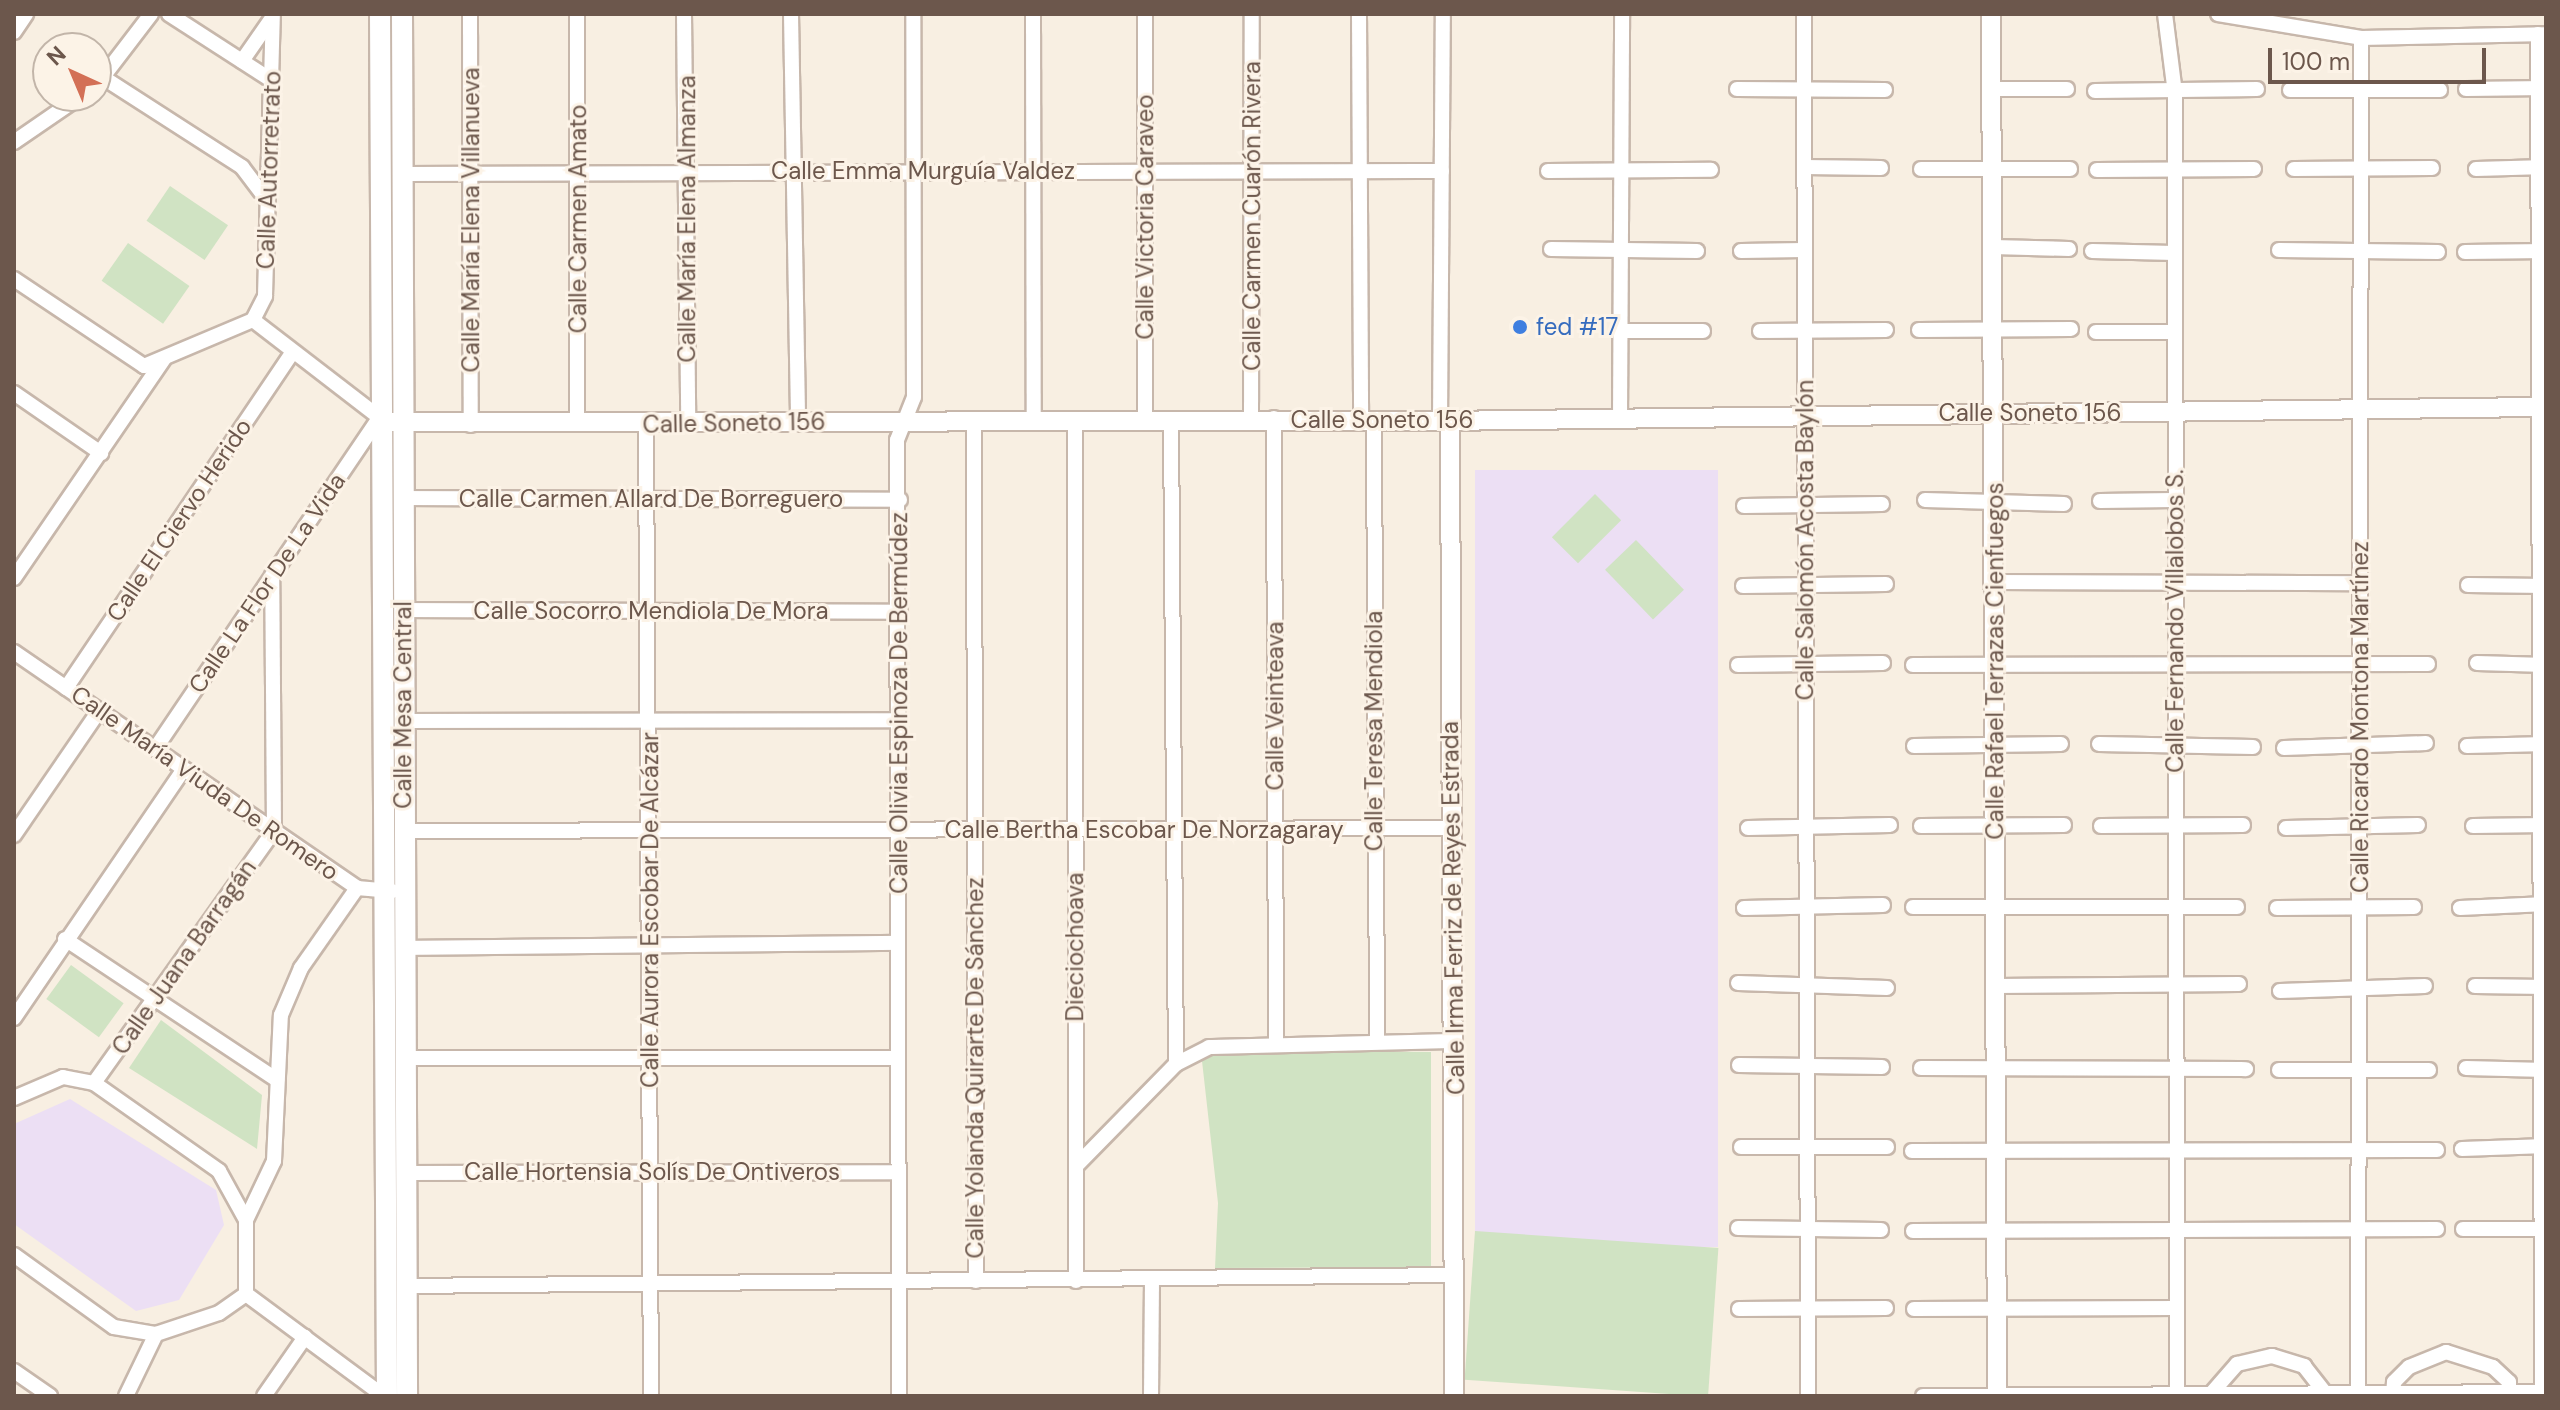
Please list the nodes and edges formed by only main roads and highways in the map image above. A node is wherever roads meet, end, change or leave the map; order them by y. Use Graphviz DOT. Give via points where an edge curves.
graph roads {
  1 [pos="380,14"];
  2 [pos="402,14"];
  3 [pos="388,421"];
  4 [pos="395,891"];
  5 [pos="385,1396"];
  6 [pos="407,1396"];
  1 -- 3 [label="main road, Calle Mesa Central"];
  2 -- 3 [label="main road, Calle Mesa Central" via="404,174"];
  3 -- 4 [label="main road, Calle Mesa Central"];
  3 -- 4 [label="main road, Calle Mesa Central" via="402,498 404,831"];
  4 -- 5 [label="main road, Calle Mesa Central"];
  4 -- 6 [label="main road, Calle Mesa Central" via="405,948"];
}
